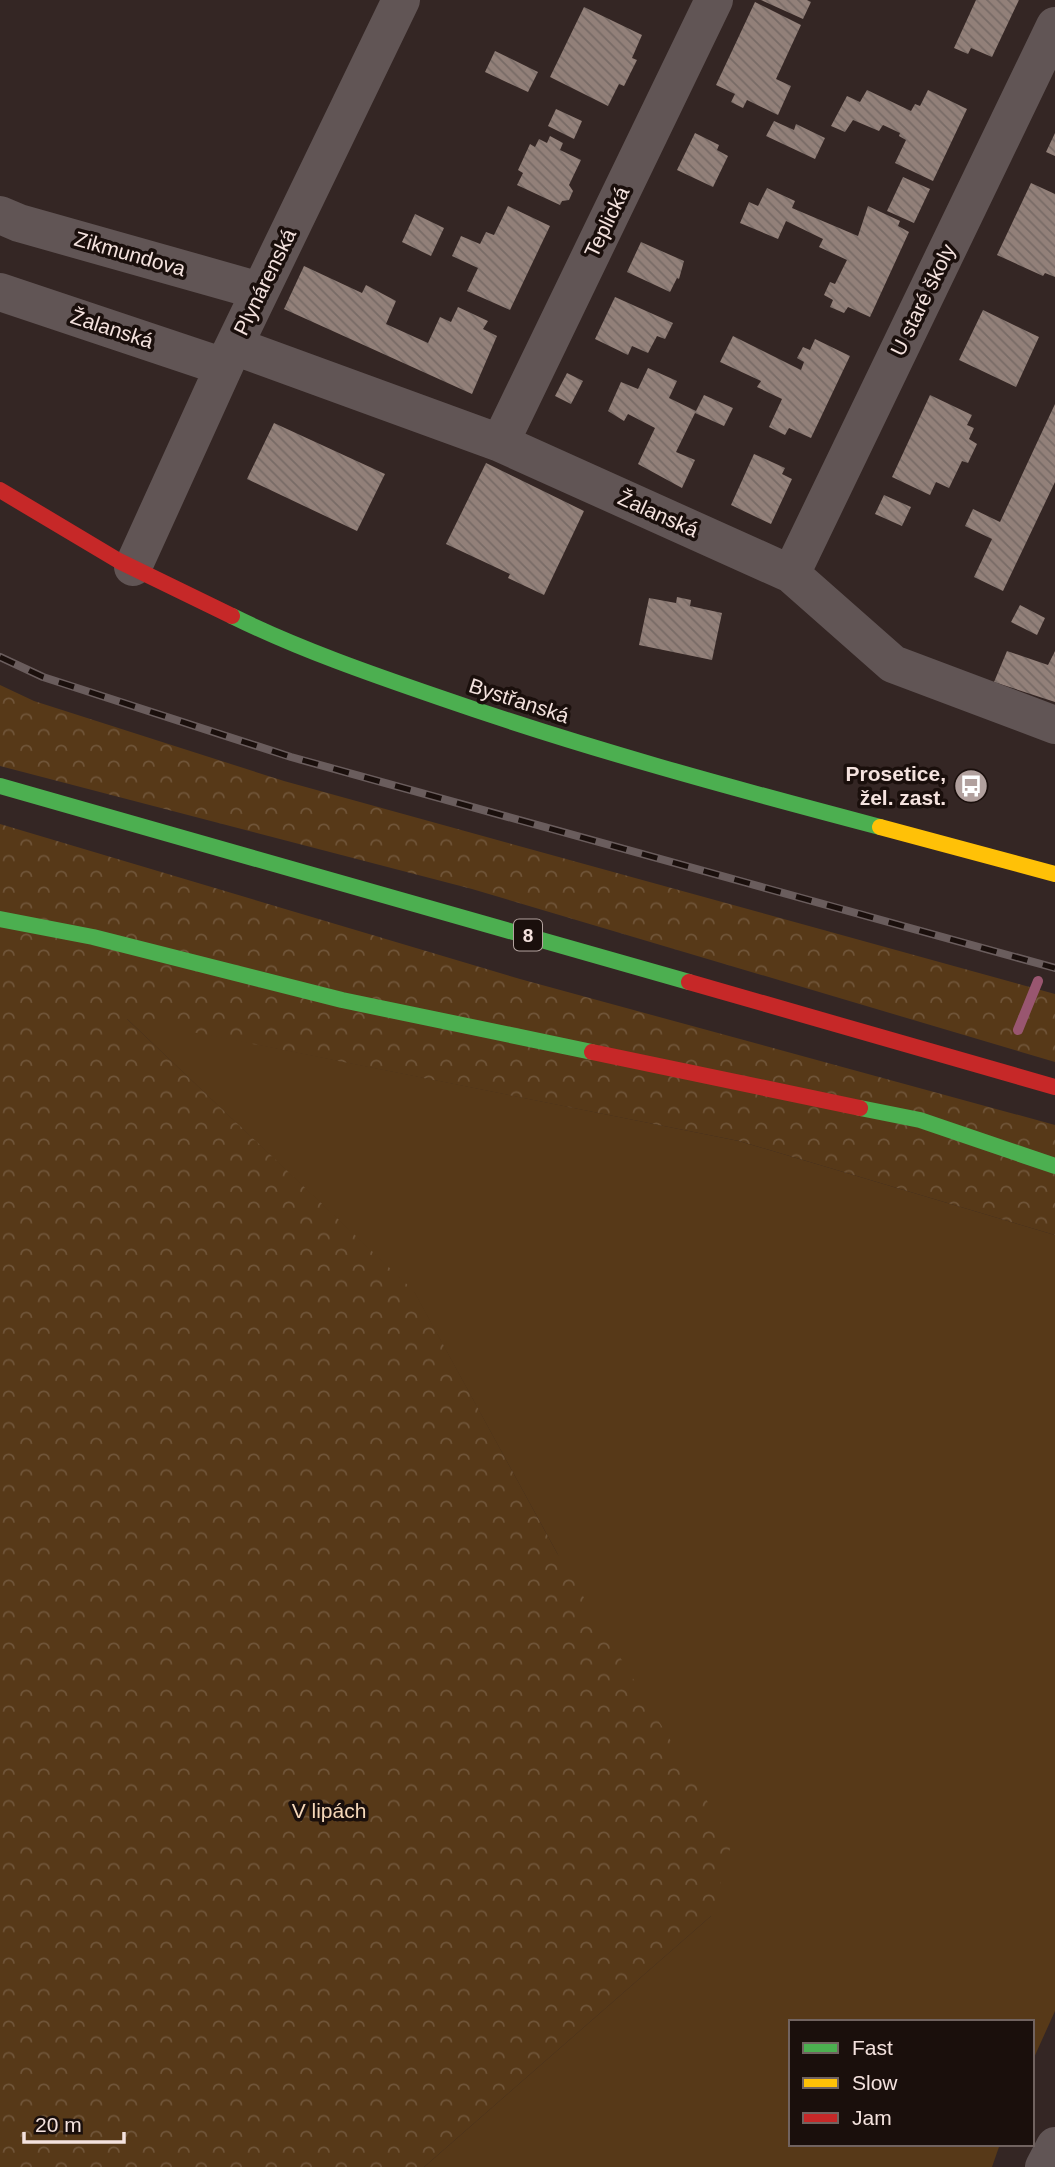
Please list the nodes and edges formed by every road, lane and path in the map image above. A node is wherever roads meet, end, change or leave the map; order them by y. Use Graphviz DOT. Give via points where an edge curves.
graph roads {
  1 [pos="401,0"];
  2 [pos="713,0"];
  3 [pos="1055,26"];
  4 [pos="0,215"];
  5 [pos="260,291"];
  6 [pos="0,292"];
  7 [pos="229,356"];
  8 [pos="500,443"];
  9 [pos="0,490"];
  10 [pos="133,567"];
  11 [pos="791,574"];
  12 [pos="1055,725"];
  13 [pos="0,786"];
  14 [pos="1055,874"];
  15 [pos="0,919"];
  16 [pos="1055,1087"];
  17 [pos="1055,1166"];
  18 [pos="1055,2146"];
  19 [pos="1044,2167"];
  1 -- 5 [label="street, Plynárenská"];
  2 -- 8 [label="street, Teplická"];
  3 -- 11 [label="street, U staré školy"];
  4 -- 5 [label="street, Zikmundova"];
  5 -- 7 [label="street, Plynárenská"];
  6 -- 7 [label="street, Žalanská"];
  7 -- 8 [label="street, Žalanská"];
  7 -- 10 [label="street, Plynárenská"];
  8 -- 11 [label="street, Žalanská"];
  9 -- 10 [label="street, Bystřanská"];
  10 -- 14 [label="street, Bystřanská" via="266,631 456,703 603,749"];
  11 -- 12 [label="street, Žalanská" via="893,664"];
  13 -- 16 [label="street, 8"];
  15 -- 17 [label="street" via="93,937 342,1000 920,1120"];
  18 -- 19 [label="street"];
}
